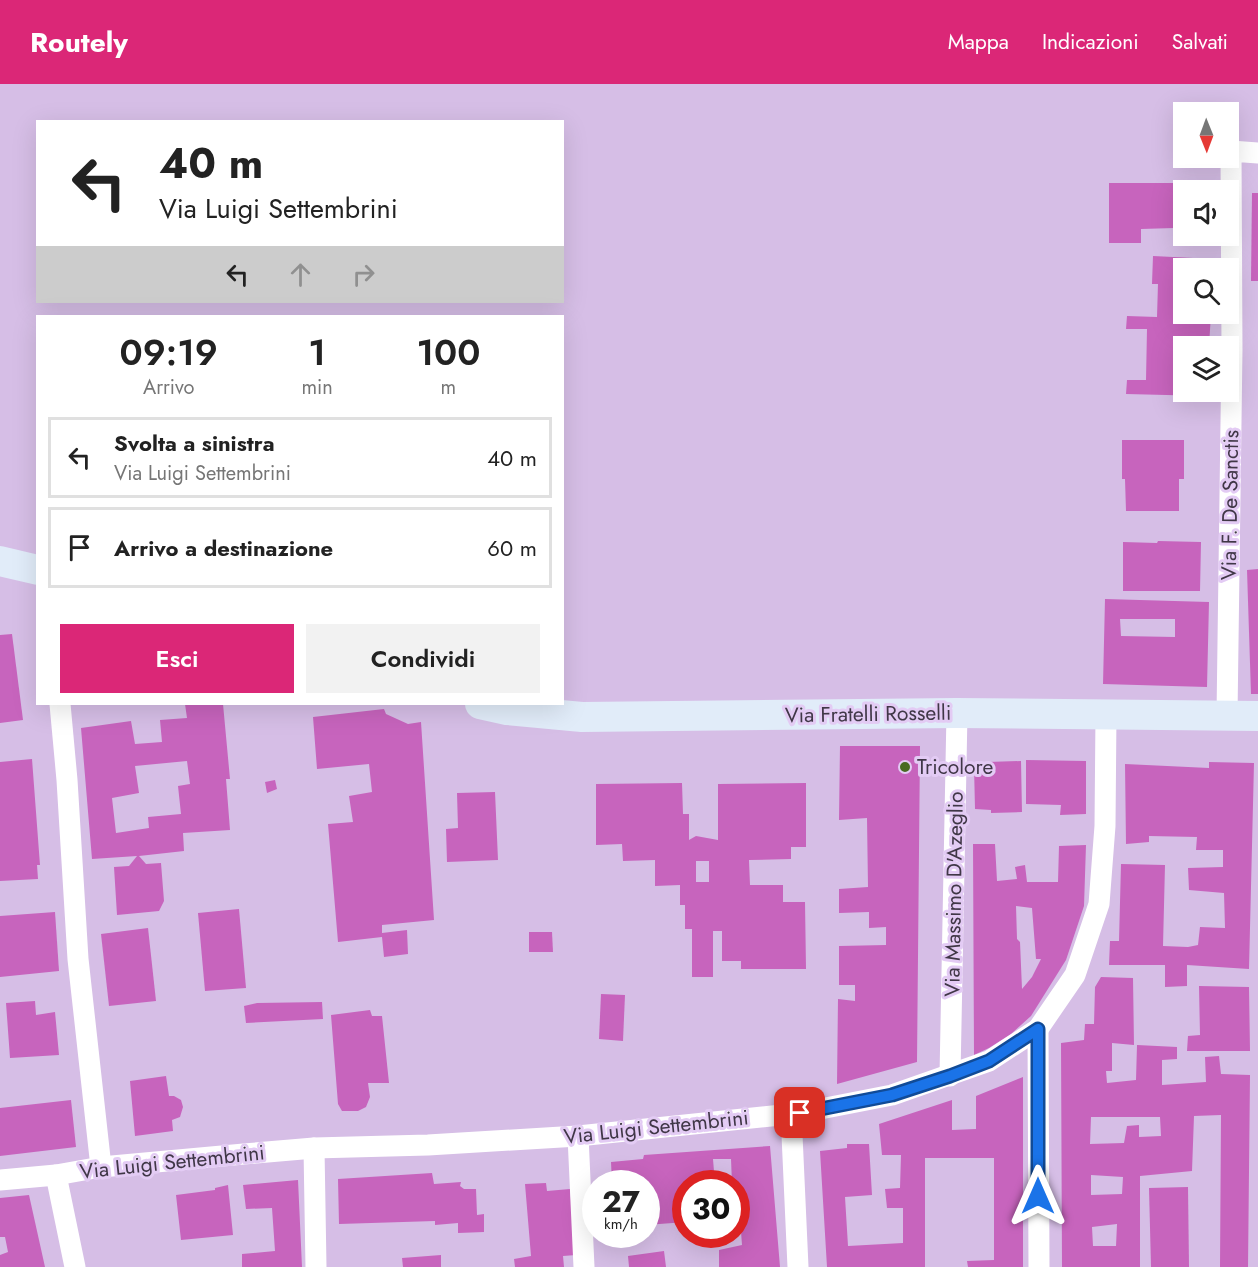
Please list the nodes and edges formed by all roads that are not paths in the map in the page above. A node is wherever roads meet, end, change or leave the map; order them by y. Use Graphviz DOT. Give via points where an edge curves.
graph roads {
  1 [pos="1258,153"];
  2 [pos="0,561"];
  3 [pos="36,570"];
  4 [pos="60,705"];
  5 [pos="484,705"];
  6 [pos="957,713"];
  7 [pos="1106,714"];
  8 [pos="1227,716"];
  9 [pos="1258,716"];
  10 [pos="1038,1029"];
  11 [pos="950,1076"];
  12 [pos="791,1113"];
  13 [pos="578,1136"];
  14 [pos="314,1148"];
  15 [pos="101,1167"];
  16 [pos="56,1175"];
  17 [pos="0,1180"];
  18 [pos="75,1267"];
  19 [pos="316,1267"];
  20 [pos="585,1267"];
  21 [pos="798,1267"];
  22 [pos="1039,1267"];
  1 -- 8 [label="street, Via F. De Sanctis" via="1232,151"];
  2 -- 3 [label="main road"];
  4 -- 15 [label="street" via="78,959"];
  5 -- 6 [label="main road, Via Fratelli Rosselli" via="582,717"];
  6 -- 7 [label="main road, Via Fratelli Rosselli"];
  6 -- 11 [label="street, Via Massimo D'Azeglio"];
  7 -- 8 [label="main road, Via Fratelli Rosselli"];
  7 -- 10 [label="street, Via Luigi Settembrini" via="1105,826 1099,904 1075,975"];
  8 -- 9 [label="main road, Via Fratelli Rosselli"];
  10 -- 11 [label="street, Via Luigi Settembrini" via="989,1061"];
  10 -- 22 [label="street"];
  11 -- 12 [label="street, Via Luigi Settembrini" via="892,1095"];
  12 -- 13 [label="street, Via Luigi Settembrini"];
  12 -- 21 [label="street"];
  13 -- 14 [label="street, Via Luigi Settembrini"];
  13 -- 20 [label="street"];
  14 -- 15 [label="street, Via Luigi Settembrini"];
  14 -- 19 [label="street"];
  15 -- 16 [label="street, Via Luigi Settembrini"];
  16 -- 17 [label="street, Via Luigi Settembrini"];
  16 -- 18 [label="street"];
}
